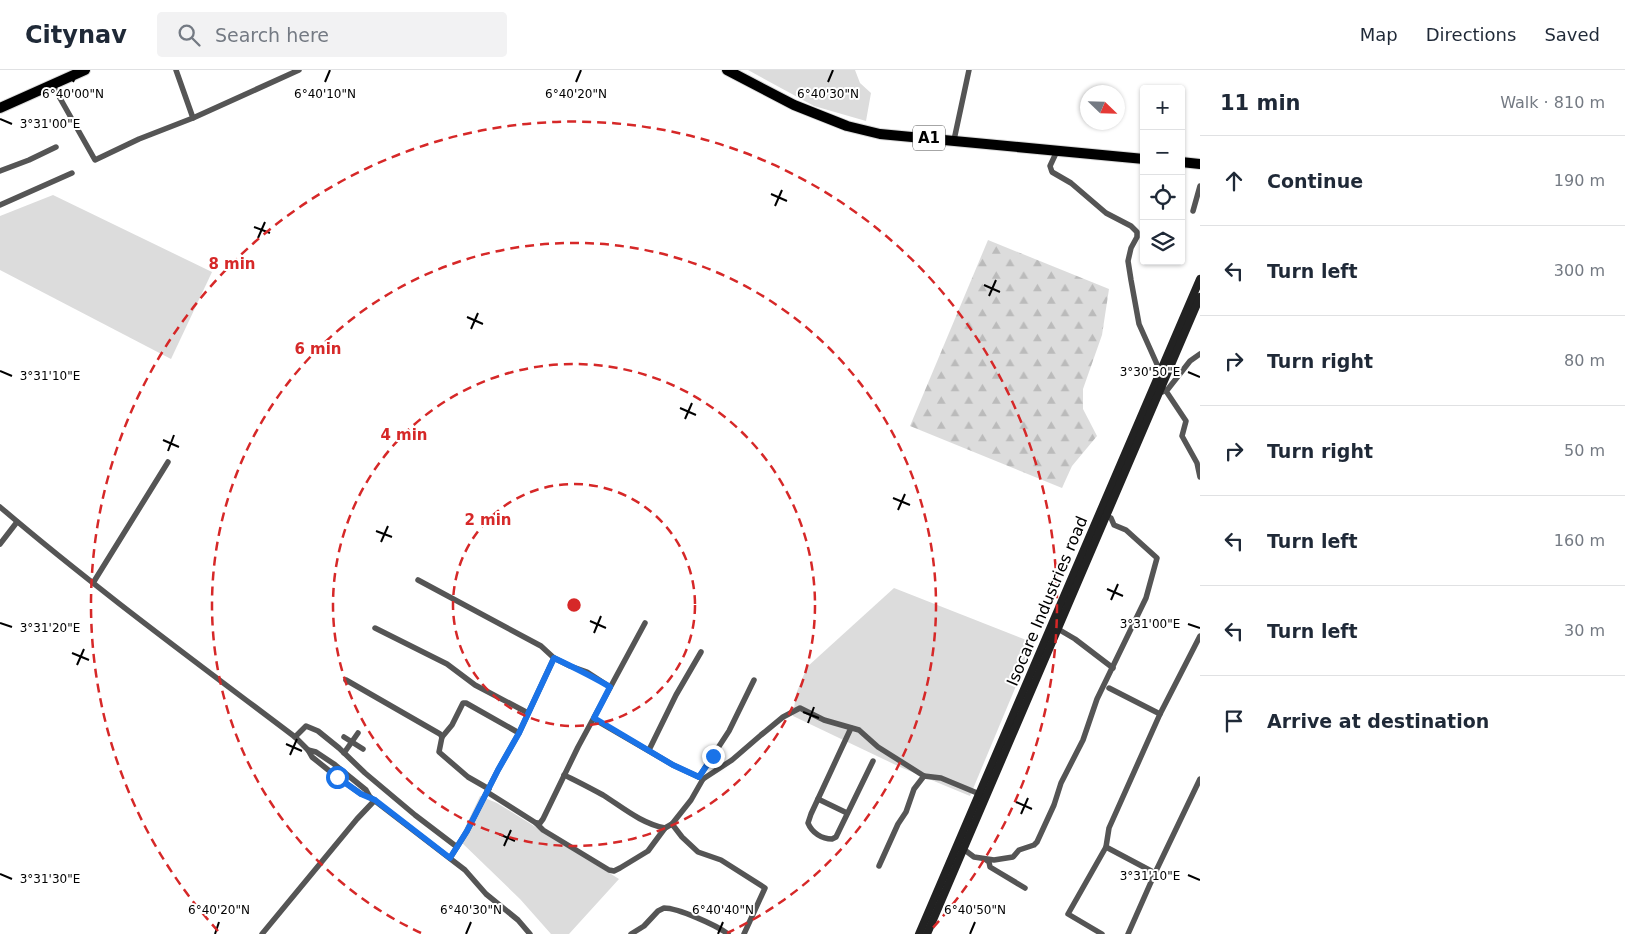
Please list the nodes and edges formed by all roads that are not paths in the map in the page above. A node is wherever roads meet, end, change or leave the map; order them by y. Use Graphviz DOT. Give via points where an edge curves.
graph roads {
  1 [pos="85,70"];
  2 [pos="176,70"];
  3 [pos="299,70"];
  4 [pos="727,70"];
  5 [pos="969,70"];
  6 [pos="52,84"];
  7 [pos="0,108"];
  8 [pos="193,118"];
  9 [pos="954,140"];
  10 [pos="56,147"];
  11 [pos="1058,151"];
  12 [pos="1140,159"];
  13 [pos="1185,162"];
  14 [pos="1200,164"];
  15 [pos="0,171"];
  16 [pos="72,173"];
  17 [pos="1200,186"];
  18 [pos="0,205"];
  19 [pos="1194,211"];
  20 [pos="1200,280"];
  21 [pos="1200,297"];
  22 [pos="1200,354"];
  23 [pos="1160,371"];
  24 [pos="1162,392"];
  25 [pos="168,462"];
  26 [pos="1200,477"];
  27 [pos="1110,498"];
  28 [pos="0,507"];
  29 [pos="1106,516"];
  30 [pos="17,522"];
  31 [pos="0,544"];
  32 [pos="418,580"];
  33 [pos="92,583"];
  34 [pos="645,623"];
  35 [pos="375,628"];
  36 [pos="1058,629"];
  37 [pos="1200,636"];
  38 [pos="701,652"];
  39 [pos="554,658"];
  40 [pos="1113,668"];
  41 [pos="346,680"];
  42 [pos="754,680"];
  43 [pos="610,687"];
  44 [pos="1109,688"];
  45 [pos="528,713"];
  46 [pos="1160,714"];
  47 [pos="594,718"];
  48 [pos="851,728"];
  49 [pos="358,733"];
  50 [pos="519,733"];
  51 [pos="295,737"];
  52 [pos="344,737"];
  53 [pos="442,737"];
  54 [pos="352,741"];
  55 [pos="363,750"];
  56 [pos="649,750"];
  57 [pos="344,753"];
  58 [pos="873,761"];
  59 [pos="564,775"];
  60 [pos="924,776"];
  61 [pos="701,778"];
  62 [pos="1200,779"];
  63 [pos="488,791"];
  64 [pos="983,795"];
  65 [pos="372,798"];
  66 [pos="818,798"];
  67 [pos="847,813"];
  68 [pos="536,823"];
  69 [pos="672,824"];
  70 [pos="665,828"];
  71 [pos="457,847"];
  72 [pos="1106,847"];
  73 [pos="961,848"];
  74 [pos="450,858"];
  75 [pos="985,859"];
  76 [pos="880,866"];
  77 [pos="1155,873"];
  78 [pos="1025,888"];
  79 [pos="262,934"];
  80 [pos="530,934"];
  81 [pos="631,934"];
  82 [pos="728,934"];
  83 [pos="744,934"];
  84 [pos="919,934"];
  85 [pos="927,934"];
  86 [pos="1102,934"];
  87 [pos="1128,934"];
  1 -- 6 [label="highway"];
  2 -- 8 [label="street"];
  3 -- 8 [label="street"];
  4 -- 9 [label="highway, A1" via="794,105 846,126 880,134"];
  5 -- 9 [label="street"];
  6 -- 7 [label="highway"];
  6 -- 8 [label="street" via="95,160"];
  9 -- 11 [label="highway, A1"];
  10 -- 15 [label="street"];
  11 -- 12 [label="highway, A1"];
  11 -- 23 [label="street" via="1050,166 1052,172 1137,232 1128,261 1138,324"];
  13 -- 14 [label="highway"];
  16 -- 18 [label="street"];
  17 -- 19 [label="street"];
  20 -- 23 [label="street, Isocare Industries road"];
  21 -- 24 [label="street, Isocare Industries road"];
  22 -- 24 [label="street"];
  23 -- 27 [label="street, Isocare Industries road"];
  24 -- 26 [label="street" via="1186,421 1182,436 1197,463"];
  24 -- 27 [label="street, Isocare Industries road"];
  25 -- 33 [label="street"];
  27 -- 29 [label="street, Isocare Industries road"];
  27 -- 64 [label="street, Isocare Industries road"];
  28 -- 30 [label="street"];
  29 -- 36 [label="street, Isocare Industries road"];
  29 -- 40 [label="street" via="1158,558 1146,598"];
  30 -- 31 [label="street"];
  30 -- 33 [label="street"];
  32 -- 39 [label="street" via="541,646"];
  33 -- 51 [label="street"];
  34 -- 43 [label="street"];
  35 -- 45 [label="street" via="442,661 475,685"];
  36 -- 40 [label="street"];
  36 -- 64 [label="street, Isocare Industries road"];
  37 -- 46 [label="street"];
  38 -- 56 [label="street"];
  39 -- 43 [label="street" via="587,672"];
  39 -- 45 [label="street"];
  40 -- 75 [label="street" via="1037,842 1013,856"];
  41 -- 53 [label="street"];
  42 -- 61 [label="street"];
  43 -- 47 [label="street"];
  44 -- 46 [label="street"];
  45 -- 50 [label="street"];
  46 -- 72 [label="street" via="1109,828"];
  47 -- 56 [label="street"];
  47 -- 59 [label="street"];
  48 -- 60 [label="street" via="859,730 878,748"];
  48 -- 61 [label="street" via="800,708 783,717 732,760"];
  48 -- 66 [label="street"];
  49 -- 54 [label="street"];
  50 -- 53 [label="street" via="463,703"];
  50 -- 63 [label="street"];
  51 -- 57 [label="street" via="306,726 318,731"];
  51 -- 65 [label="street" via="308,750 334,764"];
  52 -- 54 [label="street"];
  53 -- 63 [label="street" via="439,752"];
  54 -- 55 [label="street"];
  54 -- 57 [label="street"];
  56 -- 61 [label="street"];
  57 -- 71 [label="street"];
  58 -- 67 [label="street"];
  59 -- 68 [label="street" via="546,816"];
  59 -- 70 [label="street"];
  60 -- 64 [label="street" via="941,778"];
  60 -- 76 [label="street" via="914,789"];
  61 -- 69 [label="street" via="691,800"];
  62 -- 77 [label="street"];
  63 -- 68 [label="street"];
  63 -- 71 [label="street"];
  64 -- 73 [label="street, Isocare Industries road"];
  65 -- 74 [label="street"];
  65 -- 79 [label="street"];
  66 -- 67 [label="street"];
  66 -- 67 [label="street" via="808,823 821,837 832,839 836,836"];
  68 -- 70 [label="street" via="609,870 648,850"];
  69 -- 70 [label="street"];
  69 -- 83 [label="street" via="698,852 721,860 765,888"];
  71 -- 74 [label="street"];
  72 -- 77 [label="street"];
  72 -- 86 [label="street" via="1068,914"];
  73 -- 75 [label="street"];
  73 -- 84 [label="street, Isocare Industries road"];
  73 -- 85 [label="street, Isocare Industries road"];
  74 -- 80 [label="street"];
  75 -- 78 [label="street" via="990,867"];
  77 -- 87 [label="street"];
  81 -- 82 [label="street" via="664,908 697,918"];
}
